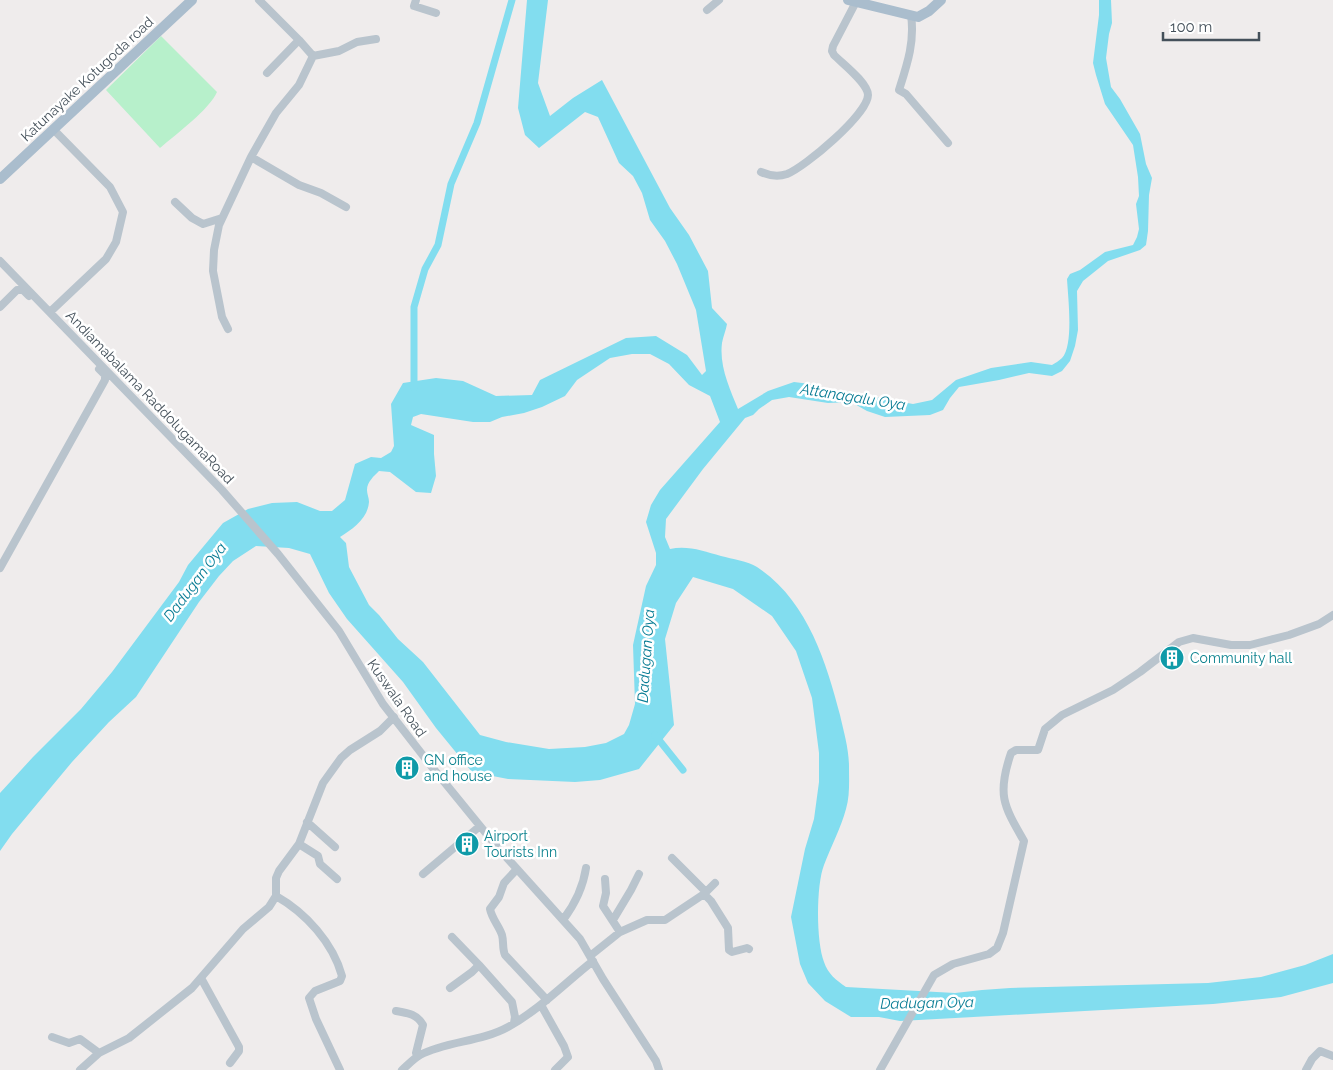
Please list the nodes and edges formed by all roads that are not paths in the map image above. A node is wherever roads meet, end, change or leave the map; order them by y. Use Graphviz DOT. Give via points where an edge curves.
graph roads {
  1 [pos="192,0"];
  2 [pos="259,0"];
  3 [pos="416,0"];
  4 [pos="719,0"];
  5 [pos="941,0"];
  6 [pos="853,1"];
  7 [pos="707,10"];
  8 [pos="436,13"];
  9 [pos="911,16"];
  10 [pos="376,39"];
  11 [pos="299,40"];
  12 [pos="313,56"];
  13 [pos="267,73"];
  14 [pos="53,129"];
  15 [pos="948,143"];
  16 [pos="251,157"];
  17 [pos="761,172"];
  18 [pos="0,179"];
  19 [pos="175,202"];
  20 [pos="346,206"];
  21 [pos="222,218"];
  22 [pos="0,261"];
  23 [pos="0,307"];
  24 [pos="50,312"];
  25 [pos="228,329"];
  26 [pos="278,554"];
  27 [pos="0,568"];
  28 [pos="1333,615"];
  29 [pos="394,717"];
  30 [pos="307,822"];
  31 [pos="480,826"];
  32 [pos="299,844"];
  33 [pos="335,847"];
  34 [pos="672,858"];
  35 [pos="586,868"];
  36 [pos="517,869"];
  37 [pos="422,874"];
  38 [pos="639,874"];
  39 [pos="337,879"];
  40 [pos="605,879"];
  41 [pos="715,883"];
  42 [pos="705,893"];
  43 [pos="276,896"];
  44 [pos="563,920"];
  45 [pos="613,920"];
  46 [pos="620,932"];
  47 [pos="452,937"];
  48 [pos="749,950"];
  49 [pos="591,958"];
  50 [pos="479,965"];
  51 [pos="201,978"];
  52 [pos="450,988"];
  53 [pos="544,1002"];
  54 [pos="396,1011"];
  55 [pos="514,1023"];
  56 [pos="52,1037"];
  57 [pos="99,1053"];
  58 [pos="418,1056"];
  59 [pos="1333,1056"];
  60 [pos="230,1063"];
  61 [pos="80,1070"];
  62 [pos="339,1070"];
  63 [pos="402,1070"];
  64 [pos="555,1070"];
  65 [pos="659,1070"];
  66 [pos="880,1070"];
  67 [pos="1306,1070"];
  1 -- 14 [label="main road, Katunayake Kotugoda road"];
  2 -- 11 [label="street"];
  3 -- 8 [label="street" via="414,6"];
  4 -- 7 [label="street"];
  5 -- 9 [label="main road" via="918,17"];
  6 -- 9 [label="main road"];
  6 -- 17 [label="street" via="832,51 865,85 867,103 835,139 805,164 786,174 771,176"];
  9 -- 15 [label="street" via="910,54 899,90"];
  10 -- 12 [label="street"];
  11 -- 12 [label="street"];
  11 -- 13 [label="street"];
  12 -- 16 [label="street" via="299,84 276,113"];
  14 -- 18 [label="main road, Katunayake Kotugoda road"];
  14 -- 24 [label="street" via="110,187 123,212 116,242 106,259"];
  16 -- 20 [label="street" via="299,185"];
  16 -- 21 [label="street"];
  19 -- 21 [label="street" via="203,224"];
  21 -- 25 [label="street" via="217,234 214,270 222,317"];
  22 -- 24 [label="street, Andiamabalama RaddolugamaRoad"];
  23 -- 27 [label="street" via="18,290 23,290 105,375 105,380"];
  24 -- 26 [label="street, Andiamabalama RaddolugamaRoad" via="222,490"];
  26 -- 29 [label="street, Kuswala Road" via="339,631"];
  28 -- 66 [label="street" via="1304,630 1250,645 1192,638 1179,642 1120,685 1062,715 1045,729 1038,750 1010,753 1002,795 1007,813 1024,841 997,948 989,954 953,964 934,975"];
  29 -- 30 [label="street" via="380,731 341,758 323,783"];
  29 -- 31 [label="street, Kuswala Road"];
  30 -- 32 [label="street"];
  30 -- 33 [label="street"];
  31 -- 36 [label="street, Kuswala Road"];
  31 -- 37 [label="street"];
  32 -- 39 [label="street" via="318,856 320,864"];
  32 -- 43 [label="street" via="279,871"];
  34 -- 42 [label="street"];
  35 -- 44 [label="street" via="583,884"];
  36 -- 44 [label="street, Kuswala Road"];
  36 -- 53 [label="street" via="504,883 490,909 491,916 502,936 505,955"];
  38 -- 45 [label="street"];
  40 -- 45 [label="street" via="603,906"];
  41 -- 42 [label="street"];
  42 -- 46 [label="street" via="665,920 647,920"];
  42 -- 48 [label="street" via="728,928 729,950"];
  43 -- 51 [label="street"];
  43 -- 62 [label="street" via="306,919 331,947 339,965 340,981 316,991 309,998"];
  44 -- 49 [label="street, Kuswala Road" via="580,938"];
  45 -- 46 [label="street"];
  46 -- 49 [label="street"];
  47 -- 50 [label="street"];
  49 -- 53 [label="street"];
  49 -- 65 [label="street, Kuswala Road"];
  50 -- 52 [label="street"];
  50 -- 55 [label="street" via="512,1002"];
  51 -- 57 [label="street" via="129,1038"];
  51 -- 60 [label="street" via="240,1047"];
  53 -- 55 [label="street"];
  53 -- 64 [label="street" via="568,1057"];
  54 -- 58 [label="street" via="413,1014 420,1019 423,1026"];
  55 -- 58 [label="street" via="483,1037"];
  56 -- 57 [label="street" via="69,1043 80,1035"];
  57 -- 61 [label="street"];
  58 -- 63 [label="street"];
  59 -- 67 [label="street" via="1320,1051"];
}
